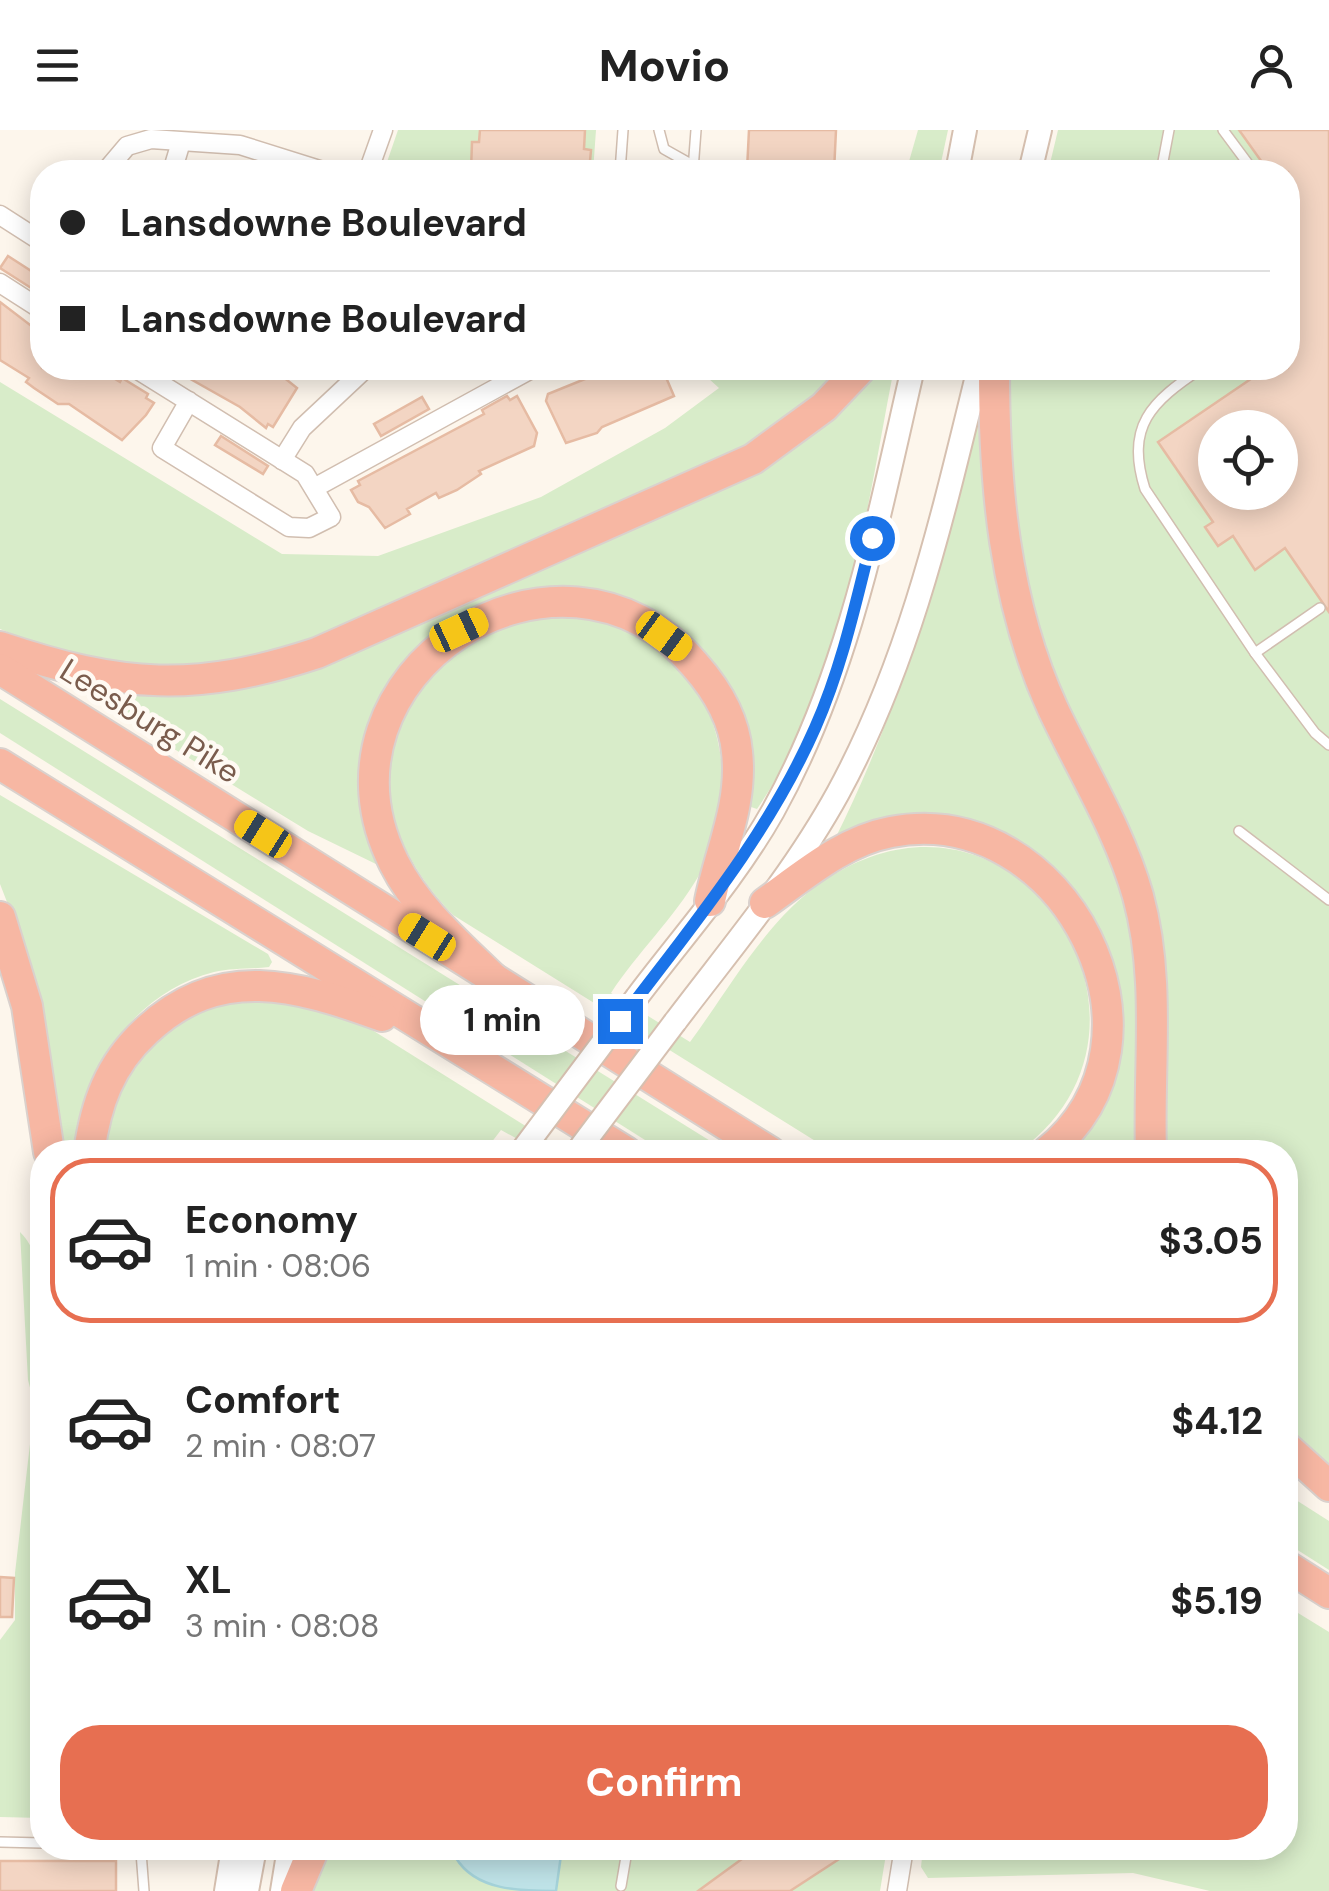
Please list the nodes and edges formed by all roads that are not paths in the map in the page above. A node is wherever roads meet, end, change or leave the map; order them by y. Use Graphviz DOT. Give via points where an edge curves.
graph roads {
  1 [pos="383,130"];
  2 [pos="622,130"];
  3 [pos="659,130"];
  4 [pos="696,130"];
  5 [pos="965,130"];
  6 [pos="1040,130"];
  7 [pos="1170,130"];
  8 [pos="1223,130"];
  9 [pos="181,142"];
  10 [pos="113,160"];
  11 [pos="176,160"];
  12 [pos="288,160"];
  13 [pos="372,160"];
  14 [pos="621,160"];
  15 [pos="678,160"];
  16 [pos="694,160"];
  17 [pos="959,160"];
  18 [pos="1033,160"];
  19 [pos="1164,160"];
  20 [pos="1245,160"];
  21 [pos="0,215"];
  22 [pos="30,234"];
  23 [pos="0,284"];
  24 [pos="30,303"];
  25 [pos="155,380"];
  26 [pos="353,380"];
  27 [pos="511,380"];
  28 [pos="849,380"];
  29 [pos="911,380"];
  30 [pos="976,380"];
  31 [pos="994,380"];
  32 [pos="1185,380"];
  33 [pos="189,401"];
  34 [pos="282,460"];
  35 [pos="316,488"];
  36 [pos="1320,608"];
  37 [pos="0,647"];
  38 [pos="1255,653"];
  39 [pos="0,669"];
  40 [pos="1329,744"];
  41 [pos="0,764"];
  42 [pos="1239,830"];
  43 [pos="1329,900"];
  44 [pos="710,901"];
  45 [pos="765,904"];
  46 [pos="0,918"];
  47 [pos="493,978"];
  48 [pos="460,1050"];
  49 [pos="47,1140"];
  50 [pos="91,1140"];
  51 [pos="529,1140"];
  52 [pos="586,1140"];
  53 [pos="606,1140"];
  54 [pos="752,1140"];
  55 [pos="1058,1140"];
  56 [pos="1151,1140"];
  57 [pos="1298,1458"];
  58 [pos="1298,1484"];
  59 [pos="1329,1486"];
  60 [pos="1329,1504"];
  61 [pos="1298,1574"];
  62 [pos="1298,1588"];
  63 [pos="1329,1593"];
  64 [pos="1329,1603"];
  65 [pos="0,1842"];
  66 [pos="30,1842"];
  67 [pos="142,1860"];
  68 [pos="231,1860"];
  69 [pos="253,1860"];
  70 [pos="286,1860"];
  71 [pos="309,1860"];
  72 [pos="625,1860"];
  73 [pos="902,1860"];
  74 [pos="621,1886"];
  75 [pos="144,1891"];
  76 [pos="226,1891"];
  77 [pos="247,1891"];
  78 [pos="282,1891"];
  79 [pos="296,1891"];
  80 [pos="897,1891"];
  1 -- 13 [label="street"];
  2 -- 14 [label="lane"];
  3 -- 15 [label="lane" via="664,150"];
  4 -- 16 [label="lane"];
  5 -- 17 [label="main road"];
  6 -- 18 [label="main road"];
  7 -- 19 [label="lane"];
  8 -- 20 [label="lane"];
  9 -- 10 [label="street" via="141,140"];
  9 -- 11 [label="street"];
  9 -- 12 [label="street" via="240,145"];
  21 -- 22 [label="street"];
  23 -- 24 [label="street"];
  25 -- 33 [label="street"];
  26 -- 34 [label="street" via="302,428"];
  27 -- 35 [label="street"];
  28 -- 37 [label="highway" via="754,459 269,669 221,679 130,680 84,674"];
  29 -- 44 [label="main road" via="836,672 772,812"];
  30 -- 45 [label="main road" via="903,654 838,794"];
  31 -- 56 [label="highway" via="998,492 1022,622 1053,709 1120,842 1146,930"];
  32 -- 38 [label="lane" via="1156,405 1136,435 1136,461 1158,513"];
  33 -- 34 [label="street"];
  33 -- 35 [label="street" via="162,448 299,530 331,518"];
  34 -- 35 [label="street"];
  36 -- 38 [label="lane"];
  38 -- 40 [label="lane"];
  39 -- 47 [label="highway, Leesburg Pike"];
  41 -- 48 [label="highway"];
  42 -- 43 [label="lane"];
  44 -- 47 [label="highway" via="738,783 731,721 712,684 682,649 615,611 574,600 497,612 459,630 404,684 387,717 377,784 387,846 410,891"];
  44 -- 51 [label="main road, bridge"];
  45 -- 52 [label="main road, bridge"];
  45 -- 55 [label="highway" via="842,850 890,832 969,834 1005,848 1040,873 1082,926 1104,987 1107,1022 1094,1086"];
  46 -- 49 [label="highway" via="27,1006"];
  47 -- 54 [label="highway, Leesburg Pike"];
  48 -- 50 [label="highway" via="312,992 216,988 162,1015 117,1062"];
  48 -- 53 [label="highway"];
  57 -- 59 [label="highway"];
  58 -- 60 [label="highway"];
  61 -- 63 [label="highway"];
  62 -- 64 [label="highway"];
  65 -- 66 [label="lane"];
  67 -- 75 [label="lane"];
  68 -- 76 [label="main road"];
  69 -- 77 [label="main road"];
  70 -- 78 [label="main road"];
  71 -- 79 [label="highway"];
  72 -- 74 [label="lane"];
  73 -- 80 [label="street"];
}
